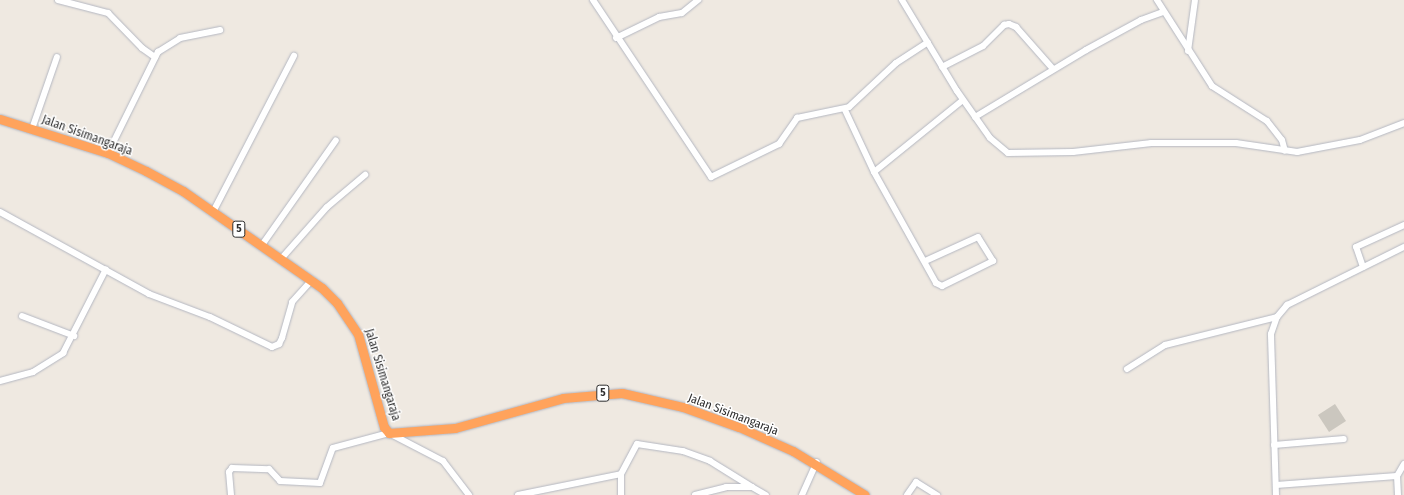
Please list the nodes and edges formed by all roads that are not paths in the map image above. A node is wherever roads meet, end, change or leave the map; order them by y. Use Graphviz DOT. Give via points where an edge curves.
graph roads {
  1 [pos="58,0"];
  2 [pos="592,0"];
  3 [pos="698,0"];
  4 [pos="902,0"];
  5 [pos="1157,0"];
  6 [pos="1195,0"];
  7 [pos="1163,12"];
  8 [pos="220,30"];
  9 [pos="616,38"];
  10 [pos="928,42"];
  11 [pos="1188,51"];
  12 [pos="294,56"];
  13 [pos="56,57"];
  14 [pos="155,57"];
  15 [pos="942,67"];
  16 [pos="1053,69"];
  17 [pos="963,100"];
  18 [pos="845,110"];
  19 [pos="975,117"];
  20 [pos="0,119"];
  21 [pos="1404,123"];
  22 [pos="32,129"];
  23 [pos="336,140"];
  24 [pos="1286,151"];
  25 [pos="108,153"];
  26 [pos="874,172"];
  27 [pos="365,175"];
  28 [pos="0,212"];
  29 [pos="213,212"];
  30 [pos="1404,225"];
  31 [pos="262,245"];
  32 [pos="1404,247"];
  33 [pos="281,259"];
  34 [pos="925,261"];
  35 [pos="1363,267"];
  36 [pos="106,269"];
  37 [pos="312,280"];
  38 [pos="22,316"];
  39 [pos="1277,317"];
  40 [pos="74,336"];
  41 [pos="1127,369"];
  42 [pos="0,381"];
  43 [pos="389,433"];
  44 [pos="1344,439"];
  45 [pos="1274,446"];
  46 [pos="814,462"];
  47 [pos="1404,464"];
  48 [pos="621,474"];
  49 [pos="1397,476"];
  50 [pos="1276,485"];
  51 [pos="752,487"];
  52 [pos="231,495"];
  53 [pos="469,495"];
  54 [pos="518,495"];
  55 [pos="621,495"];
  56 [pos="695,495"];
  57 [pos="766,495"];
  58 [pos="802,495"];
  59 [pos="865,495"];
  60 [pos="870,495"];
  61 [pos="907,495"];
  62 [pos="937,495"];
  63 [pos="1276,495"];
  64 [pos="1398,495"];
  1 -- 14 [label="street" via="108,13 136,43"];
  2 -- 9 [label="street"];
  3 -- 9 [label="street" via="682,13 659,18"];
  4 -- 10 [label="street"];
  5 -- 7 [label="street"];
  6 -- 11 [label="street"];
  7 -- 11 [label="street"];
  7 -- 16 [label="street" via="1141,20"];
  8 -- 14 [label="street" via="180,38 164,46"];
  9 -- 18 [label="street" via="711,177 779,144 790,124 797,118"];
  10 -- 15 [label="street"];
  10 -- 18 [label="street" via="896,63"];
  11 -- 24 [label="street" via="1212,86 1250,108 1275,130"];
  12 -- 29 [label="street"];
  13 -- 22 [label="street"];
  14 -- 25 [label="street"];
  15 -- 16 [label="street" via="983,46 1004,25 1009,24 1016,27"];
  15 -- 17 [label="street"];
  16 -- 19 [label="street"];
  17 -- 19 [label="street"];
  17 -- 26 [label="street"];
  18 -- 26 [label="street"];
  19 -- 24 [label="street" via="994,143 1012,154 1073,152 1152,143 1236,143"];
  20 -- 22 [label="highway, Jalan Sisimangaraja / 5"];
  21 -- 24 [label="street" via="1336,146"];
  22 -- 25 [label="highway, Jalan Sisimangaraja / 5"];
  23 -- 31 [label="street"];
  25 -- 29 [label="highway, Jalan Sisimangaraja / 5" via="183,191"];
  26 -- 34 [label="street"];
  27 -- 33 [label="street" via="327,207"];
  28 -- 36 [label="street"];
  29 -- 31 [label="highway, Jalan Sisimangaraja / 5"];
  30 -- 35 [label="street" via="1356,248"];
  31 -- 33 [label="highway, Jalan Sisimangaraja / 5"];
  32 -- 35 [label="street"];
  33 -- 37 [label="highway, Jalan Sisimangaraja / 5"];
  34 -- 34 [label="street" via="978,237 993,261 942,286 936,283"];
  35 -- 39 [label="street" via="1287,305"];
  36 -- 37 [label="street" via="149,294 210,317 272,347 279,344 282,338 292,302"];
  36 -- 40 [label="street"];
  37 -- 43 [label="highway, Jalan Sisimangaraja / 5" via="337,303 358,334 384,427"];
  38 -- 40 [label="street"];
  39 -- 41 [label="street" via="1165,345"];
  39 -- 45 [label="street" via="1271,334"];
  40 -- 42 [label="street" via="63,353 44,367"];
  43 -- 46 [label="highway, Jalan Sisimangaraja / 5" via="455,428 563,398 622,393 705,414"];
  43 -- 52 [label="street" via="332,448 323,481 318,483 280,481 270,469 232,468 229,472"];
  43 -- 53 [label="street" via="443,461"];
  44 -- 45 [label="street"];
  45 -- 50 [label="street"];
  46 -- 58 [label="street"];
  46 -- 59 [label="highway, Jalan Sisimangaraja / 5"];
  46 -- 60 [label="highway, Jalan Sisimangaraja / 5"];
  47 -- 49 [label="street"];
  48 -- 51 [label="street" via="637,444 697,456 729,471"];
  48 -- 54 [label="street"];
  48 -- 55 [label="street"];
  49 -- 50 [label="street"];
  49 -- 64 [label="street"];
  50 -- 63 [label="street"];
  51 -- 56 [label="street" via="726,487"];
  51 -- 57 [label="street"];
  61 -- 62 [label="street" via="916,482"];
}
